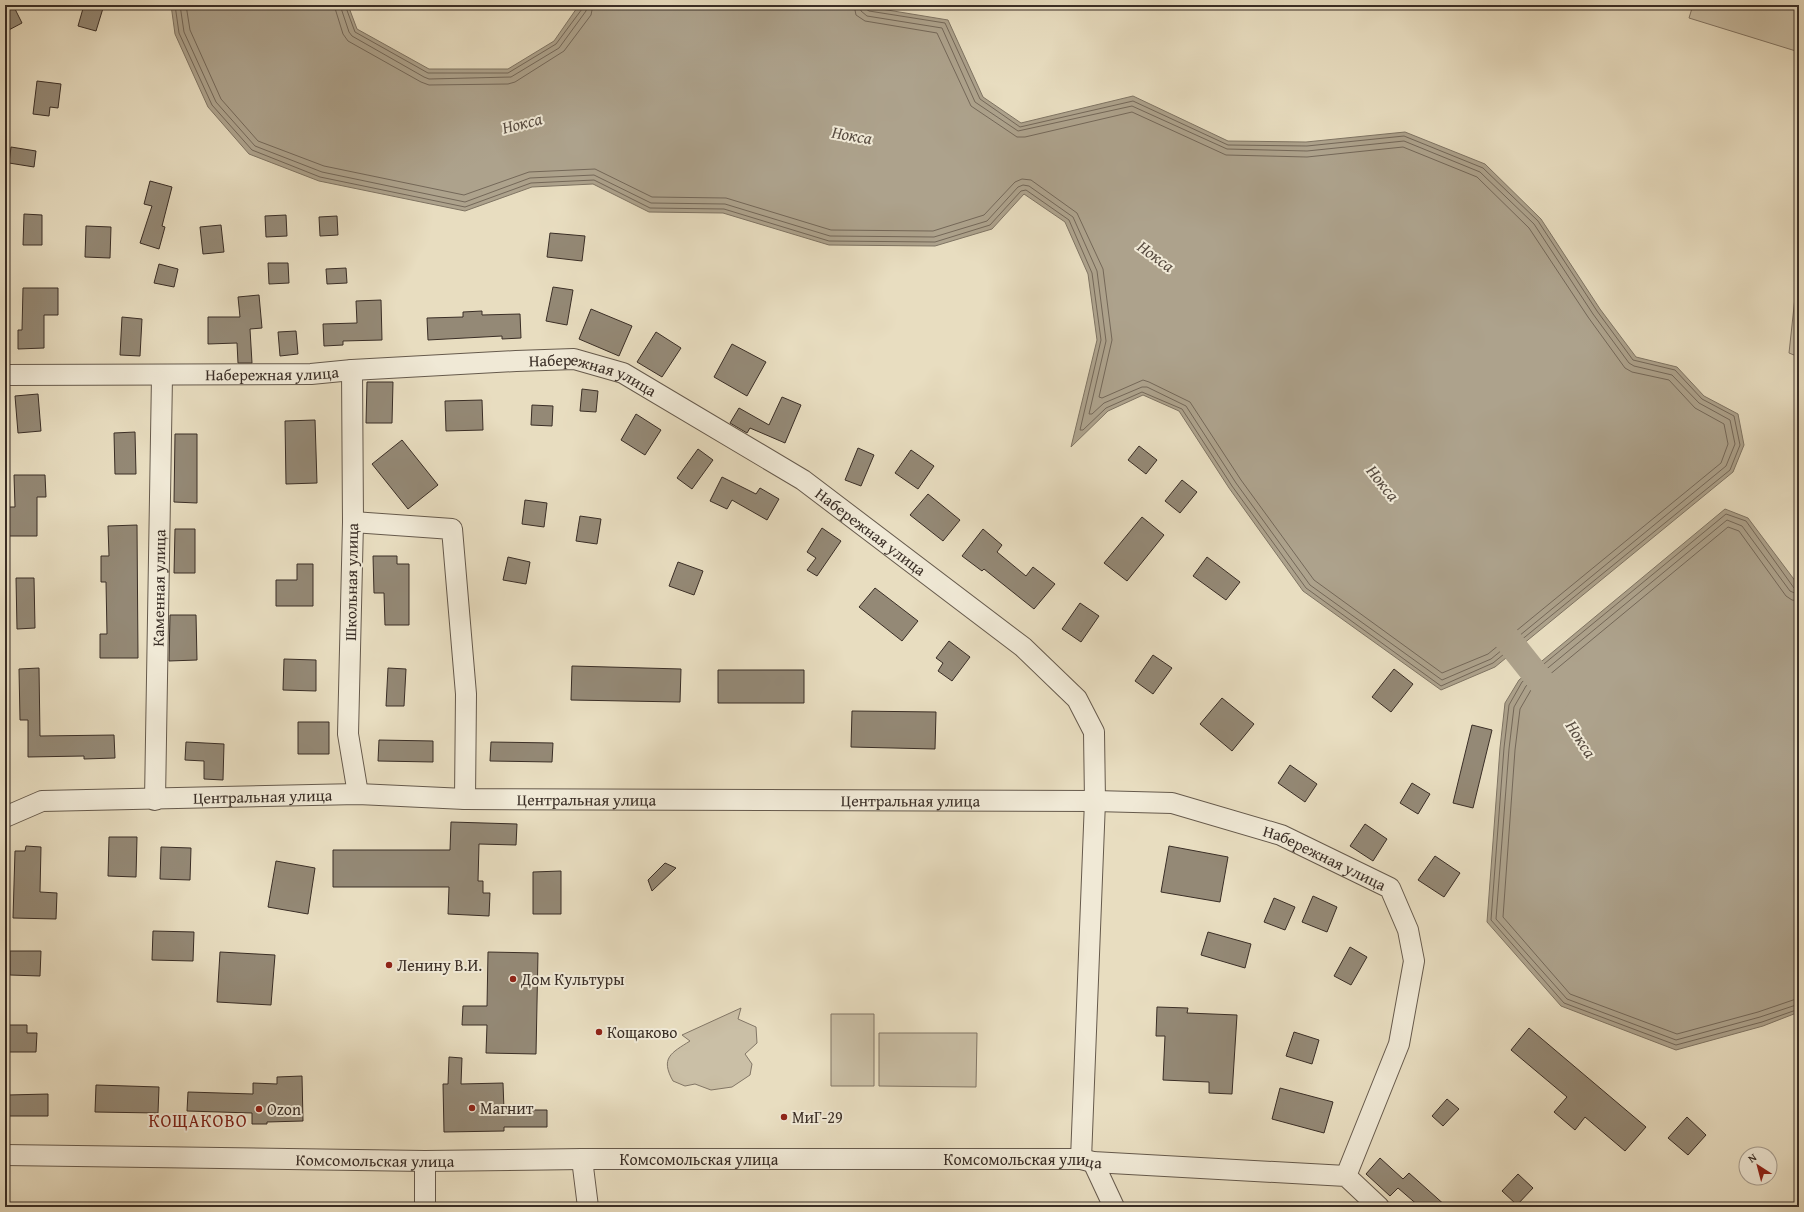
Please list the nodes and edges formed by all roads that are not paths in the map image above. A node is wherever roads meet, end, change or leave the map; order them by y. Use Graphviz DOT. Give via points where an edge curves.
graph roads {
  1 [pos="352,370"];
  2 [pos="5,375"];
  3 [pos="162,376"];
  4 [pos="353,522"];
  5 [pos="358,794"];
  6 [pos="465,799"];
  7 [pos="155,800"];
  8 [pos="1095,801"];
  9 [pos="1172,803"];
  10 [pos="5,817"];
  11 [pos="5,1155"];
  12 [pos="582,1159"];
  13 [pos="1087,1160"];
  14 [pos="425,1161"];
  15 [pos="1346,1176"];
  16 [pos="425,1207"];
  17 [pos="588,1207"];
  18 [pos="1114,1207"];
  19 [pos="1379,1207"];
  1 -- 3 [label="street, Набережная улица" via="311,374"];
  1 -- 4 [label="street, Школьная улица"];
  1 -- 8 [label="street, Набережная улица" via="574,359 623,373 803,480 1023,647 1077,699 1094,732"];
  2 -- 3 [label="street, Набережная улица"];
  3 -- 7 [label="street, Каменная улица"];
  4 -- 5 [label="street, Школьная улица" via="348,734"];
  4 -- 6 [label="street" via="452,529 466,694"];
  5 -- 6 [label="street, Центральная улица"];
  5 -- 7 [label="street, Центральная улица"];
  6 -- 8 [label="street, Центральная улица"];
  7 -- 10 [label="street, Центральная улица" via="42,801"];
  8 -- 9 [label="street, Центральная улица"];
  8 -- 13 [label="street, Набережная улица"];
  9 -- 15 [label="street, Набережная улица" via="1281,835 1390,888 1408,930 1414,961 1399,1044"];
  11 -- 14 [label="street, Комсомольская улица"];
  12 -- 13 [label="street, Комсомольская улица"];
  12 -- 14 [label="street, Комсомольская улица"];
  12 -- 17 [label="street"];
  13 -- 15 [label="street, Комсомольская улица"];
  13 -- 18 [label="street"];
  14 -- 16 [label="street"];
  15 -- 19 [label="street"];
}
